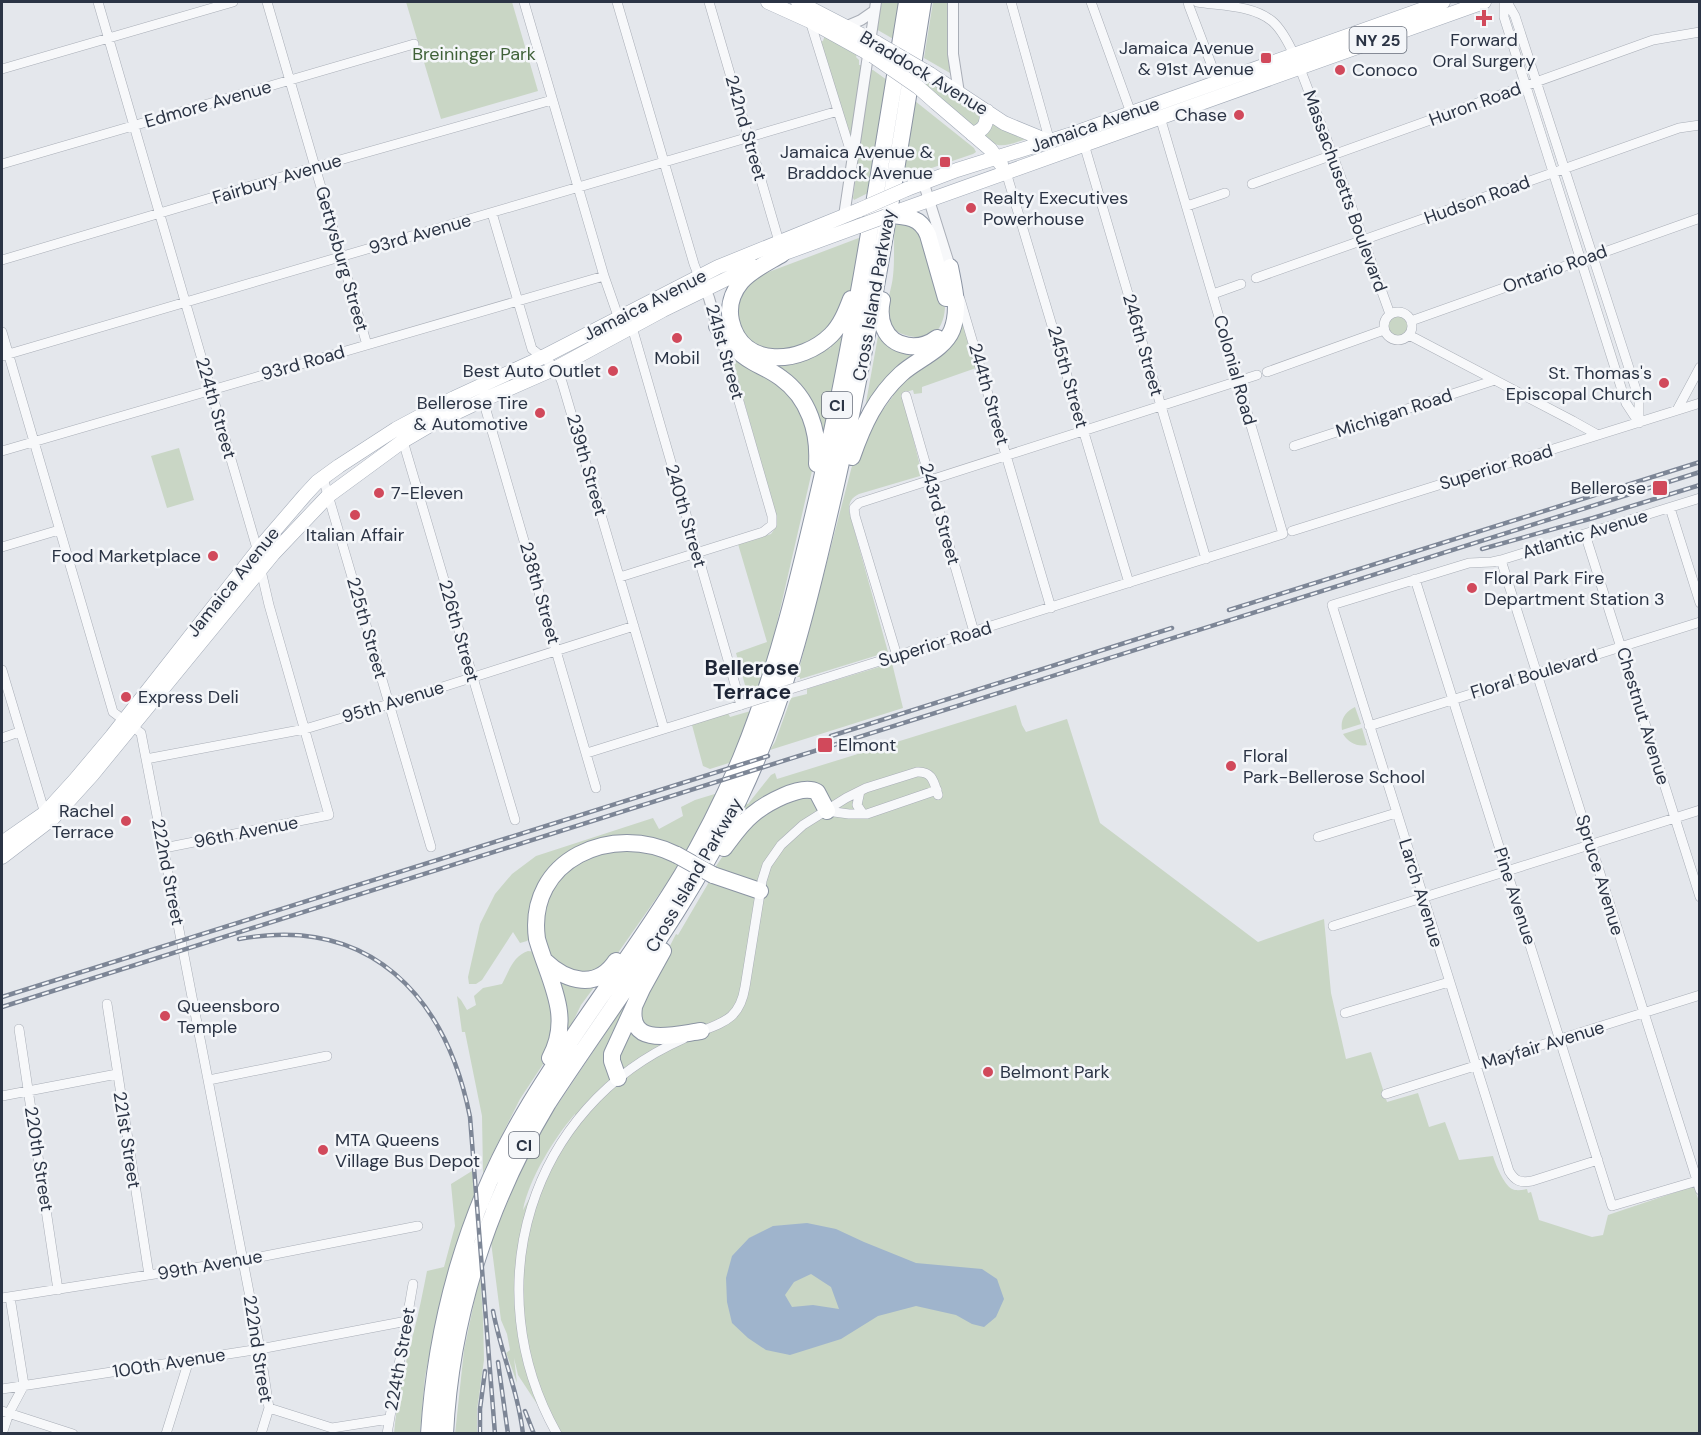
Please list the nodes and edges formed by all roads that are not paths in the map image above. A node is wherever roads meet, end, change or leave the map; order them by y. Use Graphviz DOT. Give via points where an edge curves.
graph roads {
  1 [pos="98,2"];
  2 [pos="233,2"];
  3 [pos="267,2"];
  4 [pos="524,2"];
  5 [pos="617,2"];
  6 [pos="709,2"];
  7 [pos="768,2"];
  8 [pos="798,2"];
  9 [pos="907,2"];
  10 [pos="923,2"];
  11 [pos="953,2"];
  12 [pos="1011,2"];
  13 [pos="1091,2"];
  14 [pos="1188,2"];
  15 [pos="1197,2"];
  16 [pos="1443,2"];
  17 [pos="1484,2"];
  18 [pos="1506,2"];
  19 [pos="875,6"];
  20 [pos="810,21"];
  21 [pos="847,26"];
  22 [pos="1700,32"];
  23 [pos="108,38"];
  24 [pos="414,44"];
  25 [pos="872,47"];
  26 [pos="1293,55"];
  27 [pos="1299,68"];
  28 [pos="2,69"];
  29 [pos="290,81"];
  30 [pos="1218,82"];
  31 [pos="1536,82"];
  32 [pos="1526,86"];
  33 [pos="1194,90"];
  34 [pos="959,93"];
  35 [pos="552,100"];
  36 [pos="838,111"];
  37 [pos="987,111"];
  38 [pos="1131,113"];
  39 [pos="1160,117"];
  40 [pos="1700,125"];
  41 [pos="134,126"];
  42 [pos="972,134"];
  43 [pos="748,138"];
  44 [pos="1082,138"];
  45 [pos="1050,142"];
  46 [pos="1333,154"];
  47 [pos="996,157"];
  48 [pos="1043,159"];
  49 [pos="853,160"];
  50 [pos="664,163"];
  51 [pos="2,164"];
  52 [pos="315,167"];
  53 [pos="1565,169"];
  54 [pos="1006,172"];
  55 [pos="1553,173"];
  56 [pos="923,182"];
  57 [pos="1252,184"];
  58 [pos="578,188"];
  59 [pos="1225,193"];
  60 [pos="930,200"];
  61 [pos="1187,206"];
  62 [pos="492,213"];
  63 [pos="898,213"];
  64 [pos="160,214"];
  65 [pos="844,216"];
  66 [pos="1700,218"];
  67 [pos="1363,240"];
  68 [pos="781,247"];
  69 [pos="883,248"];
  70 [pos="341,256"];
  71 [pos="1593,256"];
  72 [pos="2,260"];
  73 [pos="1581,260"];
  74 [pos="865,265"];
  75 [pos="950,267"];
  76 [pos="604,276"];
  77 [pos="1256,278"];
  78 [pos="702,283"];
  79 [pos="1241,284"];
  80 [pos="1213,294"];
  81 [pos="517,301"];
  82 [pos="186,302"];
  83 [pos="1611,313"];
  84 [pos="1390,314"];
  85 [pos="1599,317"];
  86 [pos="619,319"];
  87 [pos="1411,321"];
  88 [pos="717,326"];
  89 [pos="632,327"];
  90 [pos="1384,330"];
  91 [pos="2,332"];
  92 [pos="1409,335"];
  93 [pos="367,345"];
  94 [pos="5,355"];
  95 [pos="543,357"];
  96 [pos="1626,360"];
  97 [pos="1614,364"];
  98 [pos="1700,367"];
  99 [pos="556,368"];
  100 [pos="1267,372"];
  101 [pos="1257,375"];
  102 [pos="1495,380"];
  103 [pos="1238,381"];
  104 [pos="211,390"];
  105 [pos="906,396"];
  106 [pos="483,400"];
  107 [pos="1700,403"];
  108 [pos="1161,406"];
  109 [pos="1677,411"];
  110 [pos="1639,423"];
  111 [pos="1084,430"];
  112 [pos="1598,435"];
  113 [pos="403,441"];
  114 [pos="34,442"];
  115 [pos="1294,446"];
  116 [pos="2,451"];
  117 [pos="1006,455"];
  118 [pos="323,478"];
  119 [pos="929,479"];
  120 [pos="328,496"];
  121 [pos="1700,498"];
  122 [pos="1670,508"];
  123 [pos="827,525"];
  124 [pos="59,530"];
  125 [pos="1288,533"];
  126 [pos="1586,534"];
  127 [pos="807,544"];
  128 [pos="2,547"];
  129 [pos="257,551"];
  130 [pos="697,552"];
  131 [pos="1206,559"];
  132 [pos="1501,560"];
  133 [pos="260,570"];
  134 [pos="620,577"];
  135 [pos="1415,579"];
  136 [pos="1129,583"];
  137 [pos="1700,603"];
  138 [pos="1332,605"];
  139 [pos="1051,608"];
  140 [pos="1700,622"];
  141 [pos="634,626"];
  142 [pos="974,632"];
  143 [pos="1621,646"];
  144 [pos="557,650"];
  145 [pos="897,656"];
  146 [pos="2,670"];
  147 [pos="1537,673"];
  148 [pos="473,677"];
  149 [pos="1453,699"];
  150 [pos="389,704"];
  151 [pos="741,705"];
  152 [pos="128,723"];
  153 [pos="1369,726"];
  154 [pos="304,729"];
  155 [pos="664,729"];
  156 [pos="20,732"];
  157 [pos="2,738"];
  158 [pos="587,753"];
  159 [pos="146,759"];
  160 [pos="596,788"];
  161 [pos="860,791"];
  162 [pos="1700,810"];
  163 [pos="827,811"];
  164 [pos="1396,813"];
  165 [pos="862,814"];
  166 [pos="329,816"];
  167 [pos="46,818"];
  168 [pos="1675,818"];
  169 [pos="515,820"];
  170 [pos="1318,837"];
  171 [pos="2,843"];
  172 [pos="1591,844"];
  173 [pos="431,847"];
  174 [pos="164,848"];
  175 [pos="2,857"];
  176 [pos="709,869"];
  177 [pos="1507,871"];
  178 [pos="760,891"];
  179 [pos="689,893"];
  180 [pos="1423,897"];
  181 [pos="1700,897"];
  182 [pos="1333,926"];
  183 [pos="641,937"];
  184 [pos="544,961"];
  185 [pos="1449,982"];
  186 [pos="1700,995"];
  187 [pos="106,1004"];
  188 [pos="634,1007"];
  189 [pos="1643,1012"];
  190 [pos="1345,1013"];
  191 [pos="19,1029"];
  192 [pos="701,1031"];
  193 [pos="1560,1039"];
  194 [pos="327,1056"];
  195 [pos="1476,1066"];
  196 [pos="117,1074"];
  197 [pos="618,1077"];
  198 [pos="209,1080"];
  199 [pos="28,1091"];
  200 [pos="1386,1094"];
  201 [pos="2,1096"];
  202 [pos="525,1111"];
  203 [pos="1598,1160"];
  204 [pos="1699,1184"];
  205 [pos="418,1226"];
  206 [pos="244,1260"];
  207 [pos="149,1275"];
  208 [pos="414,1284"];
  209 [pos="58,1290"];
  210 [pos="6,1298"];
  211 [pos="407,1321"];
  212 [pos="260,1349"];
  213 [pos="189,1360"];
  214 [pos="24,1385"];
  215 [pos="2,1389"];
  216 [pos="433,1389"];
  217 [pos="269,1407"];
  218 [pos="5,1412"];
  219 [pos="389,1419"];
  220 [pos="168,1433"];
  221 [pos="2,1434"];
  222 [pos="73,1434"];
  223 [pos="261,1434"];
  224 [pos="387,1434"];
  225 [pos="422,1434"];
  226 [pos="429,1434"];
  227 [pos="445,1434"];
  228 [pos="556,1434"];
  1 -- 23 [label="street, 224th Street"];
  2 -- 23 [label="street"];
  3 -- 29 [label="street, Gettysburg Street"];
  4 -- 35 [label="street"];
  5 -- 50 [label="street, 241st Street"];
  6 -- 43 [label="street, 242nd Street"];
  7 -- 20 [label="main road, Braddock Avenue"];
  8 -- 21 [label="main road, Braddock Avenue"];
  9 -- 74 [label="highway, Cross Island Parkway / CI"];
  10 -- 69 [label="highway, Cross Island Parkway / CI"];
  11 -- 34 [label="street" via="952,54"];
  12 -- 45 [label="street"];
  13 -- 38 [label="street"];
  14 -- 30 [label="street"];
  15 -- 26 [label="street, Massachusetts Boulevard" via="1262,14 1280,30"];
  16 -- 26 [label="main road, Jamaica Avenue / NY 25"];
  17 -- 27 [label="main road, NY 25"];
  18 -- 31 [label="street" via="1515,16"];
  18 -- 32 [label="street" via="1504,17"];
  19 -- 21 [label="street" via="865,18"];
  19 -- 25 [label="street"];
  20 -- 25 [label="main road, Braddock Avenue"];
  20 -- 36 [label="street"];
  21 -- 25 [label="main road, Braddock Avenue"];
  22 -- 31 [label="street, Huron Road" via="1653,40"];
  23 -- 28 [label="street"];
  23 -- 41 [label="street, 224th Street"];
  24 -- 29 [label="street, Edmore Avenue"];
  25 -- 34 [label="main road, Braddock Avenue, bridge" via="930,74"];
  25 -- 42 [label="main road, Braddock Avenue, bridge"];
  25 -- 49 [label="street"];
  26 -- 27 [label="street, Massachusetts Boulevard"];
  26 -- 30 [label="main road, Jamaica Avenue / NY 25"];
  27 -- 39 [label="main road, Jamaica Avenue / NY 25"];
  27 -- 46 [label="street, Massachusetts Boulevard"];
  29 -- 41 [label="street, Edmore Avenue"];
  29 -- 52 [label="street, Gettysburg Street"];
  30 -- 33 [label="main road, Jamaica Avenue / NY 25"];
  31 -- 32 [label="street, Huron Road"];
  31 -- 53 [label="street"];
  32 -- 46 [label="street, Huron Road"];
  32 -- 55 [label="street"];
  33 -- 38 [label="main road, Jamaica Avenue / NY 25"];
  33 -- 39 [label="main road" via="1164,108"];
  34 -- 37 [label="main road, Braddock Avenue"];
  35 -- 52 [label="street, Fairbury Avenue"];
  35 -- 58 [label="street"];
  36 -- 43 [label="street, 93rd Avenue"];
  36 -- 49 [label="street"];
  37 -- 42 [label="main road" via="984,127"];
  37 -- 45 [label="main road, Braddock Avenue"];
  38 -- 44 [label="main road, Jamaica Avenue / NY 25"];
  39 -- 44 [label="main road, Jamaica Avenue / NY 25"];
  39 -- 61 [label="street, Colonial Road"];
  40 -- 53 [label="street, Hudson Road" via="1680,128"];
  41 -- 51 [label="street, Edmore Avenue"];
  41 -- 64 [label="street, 224th Street"];
  42 -- 47 [label="main road, Braddock Avenue"];
  43 -- 50 [label="street, 93rd Avenue"];
  43 -- 68 [label="street, 242nd Street"];
  44 -- 45 [label="main road, Jamaica Avenue / NY 25"];
  44 -- 48 [label="main road, Jamaica Avenue / NY 25"];
  44 -- 108 [label="street, 246th Street"];
  45 -- 47 [label="main road, Jamaica Avenue"];
  45 -- 48 [label="main road"];
  46 -- 57 [label="street, Huron Road"];
  46 -- 67 [label="street, Massachusetts Boulevard"];
  47 -- 54 [label="main road, Braddock Avenue"];
  47 -- 56 [label="main road, Jamaica Avenue"];
  48 -- 54 [label="main road, Jamaica Avenue / NY 25"];
  49 -- 65 [label="street"];
  50 -- 58 [label="street, 93rd Avenue"];
  50 -- 78 [label="street, 241st Street"];
  52 -- 64 [label="street, Fairbury Avenue"];
  52 -- 70 [label="street, Gettysburg Street"];
  53 -- 55 [label="street, Hudson Road"];
  53 -- 71 [label="street"];
  54 -- 60 [label="main road, Jamaica Avenue"];
  54 -- 111 [label="street, 245th Street"];
  55 -- 67 [label="street, Hudson Road"];
  55 -- 73 [label="street"];
  56 -- 60 [label="street, 244th Street"];
  56 -- 65 [label="main road, Jamaica Avenue, bridge"];
  58 -- 62 [label="street, 93rd Avenue"];
  58 -- 76 [label="street"];
  59 -- 61 [label="street"];
  60 -- 63 [label="main road, Jamaica Avenue"];
  60 -- 75 [label="street, 244th Street"];
  61 -- 80 [label="street, Colonial Road"];
  62 -- 70 [label="street, 93rd Avenue"];
  62 -- 81 [label="street, 239th Street"];
  63 -- 68 [label="main road, Jamaica Avenue, bridge"];
  63 -- 69 [label="highway" via="916,219 926,230 948,307 942,332 925,345 899,343 884,330"];
  64 -- 72 [label="street, Fairbury Avenue"];
  64 -- 82 [label="street, 224th Street"];
  65 -- 68 [label="main road, Jamaica Avenue"];
  66 -- 71 [label="street, Ontario Road"];
  67 -- 77 [label="street, Hudson Road"];
  67 -- 84 [label="street, Massachusetts Boulevard"];
  68 -- 74 [label="highway" via="745,278 730,305 732,324 741,341 750,350 769,357 806,352 831,335 843,318"];
  68 -- 78 [label="main road, Jamaica Avenue"];
  69 -- 123 [label="highway, Cross Island Parkway / CI" via="850,428"];
  70 -- 82 [label="street, 93rd Avenue"];
  70 -- 93 [label="street, Gettysburg Street"];
  71 -- 73 [label="street, Ontario Road"];
  71 -- 83 [label="street"];
  73 -- 85 [label="street"];
  73 -- 87 [label="street, Ontario Road"];
  74 -- 127 [label="highway, Cross Island Parkway / CI"];
  75 -- 117 [label="street, 244th Street"];
  75 -- 123 [label="highway" via="956,307 951,333 939,347 912,364 878,400 863,427"];
  76 -- 81 [label="street, 93rd Road"];
  76 -- 86 [label="street"];
  78 -- 86 [label="main road, Jamaica Avenue"];
  78 -- 88 [label="street, 241st Street"];
  78 -- 89 [label="main road, Jamaica Avenue"];
  79 -- 80 [label="street"];
  80 -- 103 [label="street, Colonial Road"];
  81 -- 93 [label="street, 93rd Road"];
  81 -- 95 [label="street, 239th Street" via="532,349"];
  82 -- 94 [label="street, 93rd Avenue"];
  82 -- 104 [label="street, 224th Street"];
  83 -- 85 [label="street"];
  83 -- 96 [label="street"];
  84 -- 87 [label="street, Massachusetts Boulevard" via="1402,312"];
  84 -- 90 [label="street, Massachusetts Boulevard" via="1384,321"];
  85 -- 97 [label="street"];
  86 -- 95 [label="main road, Jamaica Avenue"];
  87 -- 92 [label="street"];
  88 -- 127 [label="highway" via="741,354 787,382 811,418 817,453"];
  88 -- 130 [label="street, 241st Street" via="772,525 763,532"];
  89 -- 99 [label="main road, Jamaica Avenue"];
  89 -- 130 [label="street, 240th Street"];
  90 -- 92 [label="street" via="1395,340"];
  90 -- 100 [label="street"];
  91 -- 94 [label="street, 222nd Street"];
  92 -- 102 [label="street"];
  93 -- 104 [label="street, 93rd Road"];
  94 -- 114 [label="street, 222nd Street"];
  95 -- 99 [label="street, 239th Street"];
  95 -- 118 [label="main road, Jamaica Avenue" via="396,429"];
  96 -- 97 [label="street"];
  96 -- 110 [label="street" via="1639,399"];
  97 -- 110 [label="street" via="1626,402"];
  98 -- 109 [label="street"];
  99 -- 106 [label="main road, Jamaica Avenue"];
  99 -- 134 [label="street, 239th Street"];
  101 -- 103 [label="street"];
  102 -- 112 [label="street"];
  102 -- 115 [label="street, Michigan Road"];
  103 -- 108 [label="street"];
  103 -- 125 [label="street, Colonial Road"];
  104 -- 114 [label="street, 93rd Road"];
  104 -- 129 [label="street, 224th Street"];
  105 -- 119 [label="street, 243rd Street"];
  106 -- 113 [label="main road, Jamaica Avenue"];
  106 -- 144 [label="street, 238th Street"];
  107 -- 109 [label="street, Superior Road"];
  108 -- 111 [label="street"];
  108 -- 131 [label="street, 246th Street"];
  109 -- 110 [label="street, Superior Road"];
  110 -- 112 [label="street, Superior Road"];
  111 -- 117 [label="street"];
  111 -- 136 [label="street, 245th Street"];
  112 -- 125 [label="street, Superior Road"];
  113 -- 120 [label="main road, Jamaica Avenue"];
  113 -- 148 [label="street, 226th Street"];
  114 -- 116 [label="street, 93rd Road"];
  114 -- 124 [label="street, 222nd Street"];
  117 -- 119 [label="street"];
  117 -- 139 [label="street, 244th Street"];
  118 -- 120 [label="street, 225th Street"];
  118 -- 129 [label="main road, Jamaica Avenue"];
  119 -- 142 [label="street, 243rd Street"];
  119 -- 145 [label="street" via="855,505"];
  120 -- 133 [label="main road, Jamaica Avenue"];
  120 -- 150 [label="street, 225th Street"];
  121 -- 122 [label="street, Atlantic Avenue"];
  122 -- 126 [label="street, Atlantic Avenue"];
  122 -- 137 [label="street"];
  123 -- 176 [label="highway, Cross Island Parkway / CI" via="800,635 774,716"];
  124 -- 128 [label="street"];
  124 -- 152 [label="street, 222nd Street" via="113,712"];
  125 -- 131 [label="street, Superior Road"];
  126 -- 132 [label="street, Atlantic Avenue"];
  126 -- 143 [label="street, Chestnut Avenue"];
  127 -- 183 [label="highway, Cross Island Parkway / CI" via="778,654 740,759 683,873"];
  129 -- 133 [label="street, 224th Street"];
  129 -- 152 [label="main road, Jamaica Avenue"];
  130 -- 134 [label="street"];
  130 -- 151 [label="street, 240th Street"];
  131 -- 136 [label="street, Superior Road"];
  132 -- 135 [label="street, Atlantic Avenue" via="1469,563"];
  132 -- 147 [label="street, Spruce Avenue"];
  133 -- 152 [label="main road, Jamaica Avenue"];
  133 -- 154 [label="street, 224th Street"];
  134 -- 141 [label="street, 239th Street"];
  135 -- 138 [label="street, Atlantic Avenue"];
  135 -- 149 [label="street, Pine Avenue"];
  136 -- 139 [label="street, Superior Road"];
  138 -- 153 [label="street, Larch Avenue"];
  139 -- 142 [label="street, Superior Road"];
  140 -- 143 [label="street, Floral Boulevard"];
  141 -- 144 [label="street, 95th Avenue"];
  141 -- 155 [label="street, 239th Street"];
  142 -- 145 [label="street, Superior Road"];
  143 -- 147 [label="street, Floral Boulevard"];
  143 -- 168 [label="street, Chestnut Avenue"];
  144 -- 148 [label="street, 95th Avenue"];
  144 -- 158 [label="street, 238th Street"];
  145 -- 151 [label="street, Superior Road, bridge"];
  146 -- 156 [label="street"];
  147 -- 149 [label="street, Floral Boulevard"];
  147 -- 172 [label="street, Spruce Avenue"];
  148 -- 150 [label="street, 95th Avenue"];
  148 -- 169 [label="street, 226th Street"];
  149 -- 153 [label="street, Floral Boulevard"];
  149 -- 177 [label="street, Pine Avenue"];
  150 -- 154 [label="street, 95th Avenue"];
  150 -- 173 [label="street, 225th Street"];
  151 -- 155 [label="street, Superior Road"];
  152 -- 159 [label="street, 222nd Street" via="141,733"];
  152 -- 167 [label="main road, Jamaica Avenue" via="92,775"];
  153 -- 164 [label="street, Larch Avenue"];
  154 -- 159 [label="street, 95th Avenue"];
  154 -- 166 [label="street, 224th Street"];
  155 -- 158 [label="street, Superior Road"];
  156 -- 157 [label="street"];
  156 -- 167 [label="street"];
  158 -- 160 [label="street, 238th Street"];
  159 -- 174 [label="street, 222nd Street"];
  161 -- 163 [label="street"];
  161 -- 165 [label="street" via="858,805"];
  161 -- 165 [label="street" via="921,771 931,776 937,792"];
  162 -- 168 [label="street"];
  163 -- 165 [label="street"];
  163 -- 176 [label="highway" via="814,790 783,797 752,815"];
  163 -- 178 [label="street" via="781,845 767,865"];
  164 -- 170 [label="street"];
  164 -- 180 [label="street, Larch Avenue"];
  166 -- 174 [label="street, 96th Avenue"];
  167 -- 171 [label="main road, Jamaica Avenue"];
  167 -- 175 [label="main road, Jamaica Avenue"];
  168 -- 172 [label="street"];
  168 -- 181 [label="street, Chestnut Avenue"];
  172 -- 177 [label="street"];
  172 -- 189 [label="street, Spruce Avenue"];
  174 -- 198 [label="street, 222nd Street"];
  176 -- 178 [label="highway"];
  176 -- 179 [label="highway, Cross Island Parkway / CI"];
  176 -- 184 [label="highway, bridge" via="653,845 624,842 594,848 567,861 549,881 537,910 537,939"];
  177 -- 180 [label="street"];
  177 -- 193 [label="street, Pine Avenue"];
  178 -- 192 [label="street" via="742,1002 728,1020"];
  179 -- 188 [label="highway" via="679,923"];
  179 -- 227 [label="highway, Cross Island Parkway / CI" via="548,1102 508,1176 462,1309"];
  180 -- 182 [label="street"];
  180 -- 185 [label="street, Larch Avenue"];
  183 -- 184 [label="highway" via="605,973 592,979 568,977"];
  183 -- 202 [label="highway, Cross Island Parkway / CI"];
  184 -- 202 [label="highway" via="560,1010 561,1028"];
  185 -- 190 [label="street"];
  185 -- 195 [label="street, Larch Avenue"];
  186 -- 189 [label="street, Mayfair Avenue"];
  187 -- 196 [label="street, 221st Street"];
  188 -- 192 [label="highway" via="633,1019 643,1034"];
  188 -- 197 [label="highway" via="612,1054"];
  189 -- 193 [label="street, Mayfair Avenue"];
  189 -- 204 [label="street, Spruce Avenue"];
  191 -- 199 [label="street, 220th Street"];
  192 -- 197 [label="street"];
  193 -- 195 [label="street, Mayfair Avenue"];
  193 -- 203 [label="street, Pine Avenue"];
  194 -- 198 [label="street"];
  195 -- 200 [label="street, Mayfair Avenue"];
  195 -- 203 [label="street, Larch Avenue" via="1513,1179 1521,1183 1532,1181"];
  196 -- 199 [label="street"];
  196 -- 207 [label="street, 221st Street"];
  197 -- 228 [label="street" via="584,1112 553,1157 535,1196 522,1245 518,1280 521,1330 536,1389"];
  198 -- 206 [label="street, 222nd Street"];
  199 -- 201 [label="street"];
  199 -- 209 [label="street, 220th Street"];
  202 -- 216 [label="highway, Cross Island Parkway / CI" via="485,1191 461,1255"];
  203 -- 204 [label="street, Pine Avenue" via="1612,1206"];
  205 -- 206 [label="street, 99th Avenue"];
  206 -- 207 [label="street, 99th Avenue"];
  206 -- 212 [label="street, 222nd Street"];
  207 -- 209 [label="street, 99th Avenue"];
  208 -- 211 [label="street, 224th Street"];
  209 -- 210 [label="street, 99th Avenue"];
  210 -- 214 [label="street"];
  211 -- 212 [label="street, 100th Avenue"];
  211 -- 219 [label="street, 224th Street"];
  212 -- 213 [label="street, 100th Avenue"];
  212 -- 217 [label="street, 222nd Street"];
  213 -- 214 [label="street, 100th Avenue"];
  213 -- 220 [label="street"];
  214 -- 215 [label="street, 100th Avenue"];
  214 -- 218 [label="street"];
  216 -- 225 [label="highway"];
  216 -- 226 [label="highway, Cross Island Parkway / CI"];
  217 -- 219 [label="street" via="332,1428"];
  217 -- 223 [label="street, 222nd Street"];
  218 -- 221 [label="street"];
  218 -- 222 [label="street"];
  219 -- 224 [label="street, 224th Street"];
}
